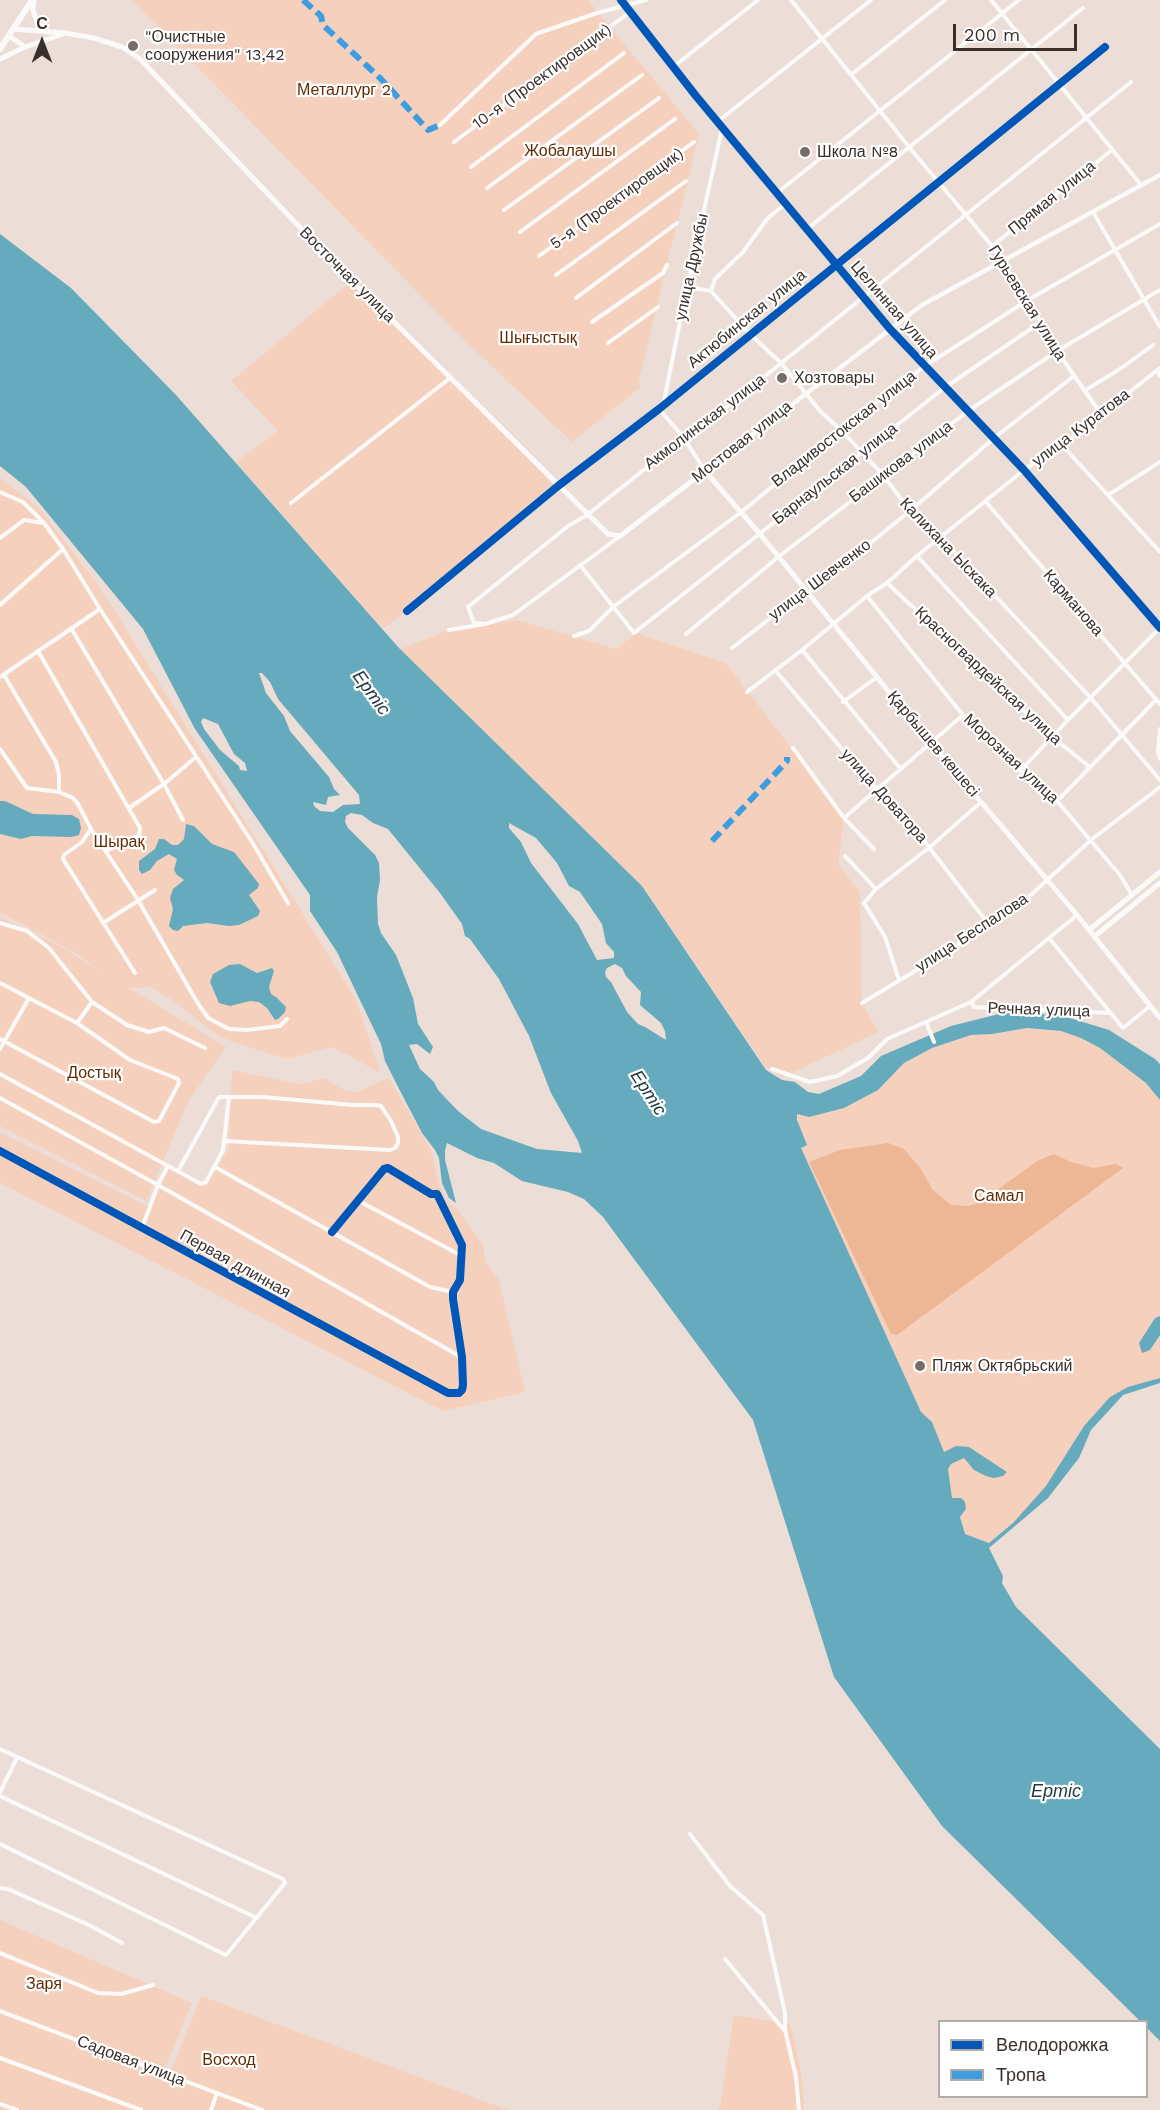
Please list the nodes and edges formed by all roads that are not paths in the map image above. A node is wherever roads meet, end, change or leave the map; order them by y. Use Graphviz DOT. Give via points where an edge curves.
graph roads {
  1 [pos="33,0"];
  2 [pos="621,0"];
  3 [pos="646,0"];
  4 [pos="758,0"];
  5 [pos="791,0"];
  6 [pos="871,0"];
  7 [pos="945,0"];
  8 [pos="991,0"];
  9 [pos="1019,0"];
  10 [pos="626,7"];
  11 [pos="1083,8"];
  12 [pos="630,12"];
  13 [pos="1002,13"];
  14 [pos="11,32"];
  15 [pos="51,32"];
  16 [pos="64,33"];
  17 [pos="822,38"];
  18 [pos="25,47"];
  19 [pos="1105,47"];
  20 [pos="0,49"];
  21 [pos="1031,49"];
  22 [pos="624,53"];
  23 [pos="0,59"];
  24 [pos="673,67"];
  25 [pos="852,74"];
  26 [pos="642,75"];
  27 [pos="1131,82"];
  28 [pos="1059,84"];
  29 [pos="658,98"];
  30 [pos="880,110"];
  31 [pos="1086,117"];
  32 [pos="675,119"];
  33 [pos="717,122"];
  34 [pos="440,125"];
  35 [pos="723,128"];
  36 [pos="454,142"];
  37 [pos="694,142"];
  38 [pos="909,147"];
  39 [pos="1112,150"];
  40 [pos="471,166"];
  41 [pos="1160,175"];
  42 [pos="686,181"];
  43 [pos="938,182"];
  44 [pos="1141,186"];
  45 [pos="487,188"];
  46 [pos="777,193"];
  47 [pos="786,203"];
  48 [pos="504,210"];
  49 [pos="1093,212"];
  50 [pos="966,216"];
  51 [pos="677,223"];
  52 [pos="1160,224"];
  53 [pos="807,229"];
  54 [pos="520,232"];
  55 [pos="992,246"];
  56 [pos="1116,249"];
  57 [pos="540,256"];
  58 [pos="1003,262"];
  59 [pos="836,264"];
  60 [pos="667,265"];
  61 [pos="556,275"];
  62 [pos="687,287"];
  63 [pos="1160,290"];
  64 [pos="711,291"];
  65 [pos="863,297"];
  66 [pos="576,298"];
  67 [pos="1145,298"];
  68 [pos="1028,300"];
  69 [pos="658,307"];
  70 [pos="592,322"];
  71 [pos="1041,322"];
  72 [pos="1160,327"];
  73 [pos="890,329"];
  74 [pos="750,334"];
  75 [pos="608,343"];
  76 [pos="1153,345"];
  77 [pos="1057,351"];
  78 [pos="781,363"];
  79 [pos="925,366"];
  80 [pos="1159,369"];
  81 [pos="1074,375"];
  82 [pos="1160,376"];
  83 [pos="450,378"];
  84 [pos="944,388"];
  85 [pos="1084,391"];
  86 [pos="806,393"];
  87 [pos="661,407"];
  88 [pos="968,411"];
  89 [pos="1101,414"];
  90 [pos="841,430"];
  91 [pos="684,438"];
  92 [pos="994,438"];
  93 [pos="1062,444"];
  94 [pos="862,453"];
  95 [pos="1160,462"];
  96 [pos="1024,470"];
  97 [pos="705,471"];
  98 [pos="883,475"];
  99 [pos="558,486"];
  100 [pos="0,492"];
  101 [pos="1108,495"];
  102 [pos="986,502"];
  103 [pos="291,503"];
  104 [pos="910,511"];
  105 [pos="740,513"];
  106 [pos="587,515"];
  107 [pos="44,524"];
  108 [pos="760,534"];
  109 [pos="620,536"];
  110 [pos="940,537"];
  111 [pos="0,538"];
  112 [pos="63,549"];
  113 [pos="1160,552"];
  114 [pos="917,555"];
  115 [pos="777,558"];
  116 [pos="580,565"];
  117 [pos="887,583"];
  118 [pos="808,593"];
  119 [pos="867,596"];
  120 [pos="0,605"];
  121 [pos="612,607"];
  122 [pos="100,609"];
  123 [pos="406,611"];
  124 [pos="485,624"];
  125 [pos="834,624"];
  126 [pos="71,628"];
  127 [pos="1160,628"];
  128 [pos="449,630"];
  129 [pos="686,634"];
  130 [pos="574,636"];
  131 [pos="732,648"];
  132 [pos="802,650"];
  133 [pos="38,651"];
  134 [pos="1125,663"];
  135 [pos="775,670"];
  136 [pos="2,676"];
  137 [pos="877,677"];
  138 [pos="747,692"];
  139 [pos="1090,697"];
  140 [pos="1156,700"];
  141 [pos="843,702"];
  142 [pos="1160,704"];
  143 [pos="963,715"];
  144 [pos="1068,720"];
  145 [pos="1160,729"];
  146 [pos="1122,734"];
  147 [pos="1052,737"];
  148 [pos="930,742"];
  149 [pos="793,748"];
  150 [pos="0,749"];
  151 [pos="196,757"];
  152 [pos="1160,759"];
  153 [pos="1090,767"];
  154 [pos="900,768"];
  155 [pos="1020,771"];
  156 [pos="1160,780"];
  157 [pos="164,784"];
  158 [pos="878,787"];
  159 [pos="1160,787"];
  160 [pos="59,792"];
  161 [pos="1057,801"];
  162 [pos="981,802"];
  163 [pos="129,808"];
  164 [pos="844,818"];
  165 [pos="183,820"];
  166 [pos="91,829"];
  167 [pos="1090,840"];
  168 [pos="930,847"];
  169 [pos="874,849"];
  170 [pos="106,851"];
  171 [pos="845,856"];
  172 [pos="1160,872"];
  173 [pos="1047,881"];
  174 [pos="1160,883"];
  175 [pos="876,889"];
  176 [pos="155,890"];
  177 [pos="1132,895"];
  178 [pos="138,900"];
  179 [pos="288,903"];
  180 [pos="1077,915"];
  181 [pos="0,923"];
  182 [pos="103,923"];
  183 [pos="990,926"];
  184 [pos="1089,930"];
  185 [pos="1095,936"];
  186 [pos="1050,938"];
  187 [pos="135,973"];
  188 [pos="899,980"];
  189 [pos="0,983"];
  190 [pos="29,998"];
  191 [pos="92,1002"];
  192 [pos="971,1002"];
  193 [pos="862,1004"];
  194 [pos="1150,1006"];
  195 [pos="1111,1013"];
  196 [pos="1160,1018"];
  197 [pos="287,1019"];
  198 [pos="926,1022"];
  199 [pos="77,1023"];
  200 [pos="2,1040"];
  201 [pos="934,1042"];
  202 [pos="0,1048"];
  203 [pos="205,1048"];
  204 [pos="772,1069"];
  205 [pos="0,1074"];
  206 [pos="229,1097"];
  207 [pos="0,1098"];
  208 [pos="225,1141"];
  209 [pos="0,1151"];
  210 [pos="168,1166"];
  211 [pos="215,1167"];
  212 [pos="178,1171"];
  213 [pos="158,1185"];
  214 [pos="357,1200"];
  215 [pos="142,1228"];
  216 [pos="332,1232"];
  217 [pos="462,1256"];
  218 [pos="453,1292"];
  219 [pos="462,1358"];
  220 [pos="0,1749"];
  221 [pos="17,1758"];
  222 [pos="0,1794"];
  223 [pos="690,1834"];
  224 [pos="0,1844"];
  225 [pos="0,1888"];
  226 [pos="257,1918"];
  227 [pos="122,1943"];
  228 [pos="0,1953"];
  229 [pos="725,1959"];
  230 [pos="153,1986"];
  231 [pos="0,2011"];
  232 [pos="785,2030"];
  233 [pos="0,2058"];
  234 [pos="217,2093"];
  235 [pos="0,2104"];
  236 [pos="17,2110"];
  237 [pos="141,2110"];
  238 [pos="211,2110"];
  239 [pos="262,2110"];
  240 [pos="799,2110"];
  1 -- 14 [label="highway"];
  1 -- 15 [label="main road" via="37,22"];
  2 -- 10 [label="street, Целинная улица"];
  3 -- 10 [label="street"];
  4 -- 24 [label="street"];
  5 -- 17 [label="street, Гурьевская улица"];
  6 -- 17 [label="street"];
  7 -- 25 [label="street"];
  8 -- 13 [label="street"];
  9 -- 13 [label="street"];
  10 -- 12 [label="street, Целинная улица"];
  10 -- 34 [label="street" via="536,34"];
  11 -- 21 [label="street"];
  12 -- 24 [label="street, Целинная улица"];
  12 -- 36 [label="street, 10-я (Проектировщик)"];
  13 -- 21 [label="street"];
  13 -- 30 [label="street"];
  14 -- 15 [label="main road, Восточная улица"];
  14 -- 18 [label="main road"];
  14 -- 20 [label="highway"];
  15 -- 16 [label="main road, Восточная улица"];
  16 -- 18 [label="main road"];
  16 -- 83 [label="main road, Восточная улица" via="114,44 140,59 340,270"];
  17 -- 25 [label="street, Гурьевская улица"];
  17 -- 33 [label="street"];
  18 -- 23 [label="main road"];
  19 -- 28 [label="street, Актюбинская улица"];
  21 -- 28 [label="street"];
  21 -- 38 [label="street"];
  22 -- 40 [label="street"];
  24 -- 33 [label="street, Целинная улица"];
  25 -- 30 [label="street, Гурьевская улица"];
  26 -- 45 [label="street"];
  27 -- 31 [label="street, Акмолинская улица"];
  28 -- 31 [label="street"];
  28 -- 43 [label="street, Актюбинская улица"];
  29 -- 48 [label="street"];
  30 -- 38 [label="street, Гурьевская улица"];
  30 -- 46 [label="street"];
  31 -- 39 [label="street"];
  31 -- 50 [label="street, Акмолинская улица"];
  32 -- 54 [label="street"];
  33 -- 35 [label="street, Целинная улица"];
  35 -- 46 [label="street, Целинная улица"];
  35 -- 62 [label="street, улица Дружбы"];
  37 -- 57 [label="street, 5-я (Проектировщик)"];
  38 -- 43 [label="street, Гурьевская улица"];
  38 -- 53 [label="street"];
  39 -- 44 [label="street"];
  39 -- 55 [label="street, Прямая улица"];
  41 -- 44 [label="street, Мостовая улица"];
  42 -- 61 [label="street"];
  43 -- 50 [label="street, Гурьевская улица"];
  43 -- 59 [label="street, Актюбинская улица"];
  44 -- 49 [label="street, Мостовая улица"];
  46 -- 47 [label="street, Целинная улица"];
  47 -- 53 [label="street, Целинная улица"];
  47 -- 64 [label="street" via="715,279"];
  49 -- 56 [label="street"];
  49 -- 58 [label="street, Мостовая улица"];
  50 -- 55 [label="street, Гурьевская улица"];
  50 -- 65 [label="street, Акмолинская улица"];
  51 -- 66 [label="street"];
  52 -- 56 [label="street, Владивостокская улица"];
  53 -- 59 [label="street, Целинная улица"];
  55 -- 58 [label="street, Гурьевская улица"];
  56 -- 67 [label="street"];
  56 -- 68 [label="street, Владивостокская улица"];
  58 -- 68 [label="street, Гурьевская улица"];
  58 -- 73 [label="street, Мостовая улица" via="922,305"];
  59 -- 65 [label="street, Целинная улица"];
  59 -- 74 [label="street, Актюбинская улица"];
  60 -- 70 [label="street" via="663,273"];
  62 -- 64 [label="street"];
  62 -- 87 [label="street, улица Дружбы"];
  63 -- 67 [label="street, Башикова улица"];
  64 -- 74 [label="street, Калихана Ыскака"];
  65 -- 73 [label="street, Целинная улица"];
  65 -- 78 [label="street, Акмолинская улица"];
  67 -- 72 [label="street"];
  67 -- 77 [label="street, Башикова улица"];
  68 -- 71 [label="street, Гурьевская улица"];
  68 -- 79 [label="street, Владивостокская улица"];
  69 -- 75 [label="street"];
  71 -- 77 [label="street, Гурьевская улица"];
  71 -- 84 [label="street, Барнаульская улица"];
  73 -- 79 [label="street, Целинная улица"];
  73 -- 86 [label="street, Мостовая улица"];
  74 -- 78 [label="street, Калихана Ыскака"];
  74 -- 87 [label="street, Актюбинская улица"];
  76 -- 85 [label="street"];
  77 -- 81 [label="street, Гурьевская улица"];
  77 -- 88 [label="street, Башикова улица"];
  78 -- 86 [label="street, Калихана Ыскака"];
  78 -- 91 [label="street, Акмолинская улица"];
  79 -- 84 [label="street, Целинная улица"];
  79 -- 90 [label="street, Владивостокская улица"];
  80 -- 82 [label="street"];
  80 -- 89 [label="street, улица Куратова"];
  81 -- 85 [label="street, Гурьевская улица"];
  81 -- 92 [label="street, улица Шевченко"];
  83 -- 99 [label="main road, Восточная улица"];
  83 -- 103 [label="street"];
  84 -- 88 [label="street, Целинная улица"];
  84 -- 94 [label="street, Барнаульская улица"];
  85 -- 89 [label="street, Гурьевская улица"];
  86 -- 90 [label="street, Калихана Ыскака"];
  86 -- 97 [label="street, Мостовая улица"];
  87 -- 91 [label="street"];
  87 -- 99 [label="street, Актюбинская улица"];
  88 -- 92 [label="street, Целинная улица"];
  88 -- 98 [label="street, Башикова улица"];
  89 -- 93 [label="street, улица Куратова"];
  90 -- 94 [label="street, Калихана Ыскака"];
  90 -- 105 [label="street, Владивостокская улица"];
  91 -- 97 [label="street"];
  91 -- 106 [label="street, Акмолинская улица"];
  92 -- 96 [label="street, Целинная улица"];
  92 -- 104 [label="street, улица Шевченко"];
  93 -- 96 [label="street, улица Куратова"];
  93 -- 101 [label="street"];
  94 -- 98 [label="street, Калихана Ыскака"];
  94 -- 108 [label="street, Барнаульская улица"];
  95 -- 101 [label="street"];
  96 -- 102 [label="street, улица Куратова"];
  96 -- 127 [label="street, Целинная улица"];
  97 -- 105 [label="main road, Қарбышев көшесі"];
  97 -- 109 [label="main road, Мостовая улица"];
  98 -- 104 [label="street, Калихана Ыскака"];
  98 -- 115 [label="street, Башикова улица"];
  99 -- 106 [label="main road, Восточная улица"];
  99 -- 123 [label="street, Актюбинская улица"];
  100 -- 107 [label="street" via="22,502"];
  101 -- 113 [label="street"];
  102 -- 110 [label="street, улица Куратова"];
  102 -- 134 [label="street, Карманова"];
  104 -- 110 [label="street, Калихана Ыскака"];
  104 -- 118 [label="street, улица Шевченко"];
  105 -- 108 [label="main road, Қарбышев көшесі"];
  105 -- 121 [label="street, Владивостокская улица"];
  106 -- 109 [label="main road, Восточная улица" via="608,534"];
  106 -- 124 [label="street, Акмолинская улица" via="468,607 474,622"];
  107 -- 111 [label="street" via="24,520"];
  107 -- 112 [label="street"];
  108 -- 115 [label="main road, Қарбышев көшесі"];
  108 -- 121 [label="street, Барнаульская улица" via="634,633"];
  109 -- 116 [label="street, Мостовая улица"];
  110 -- 114 [label="street, улица Куратова"];
  110 -- 139 [label="street, Калихана Ыскака"];
  112 -- 120 [label="street"];
  112 -- 122 [label="street"];
  114 -- 117 [label="street, улица Куратова"];
  114 -- 144 [label="street"];
  115 -- 118 [label="main road, Қарбышев көшесі"];
  115 -- 129 [label="street, Башикова улица"];
  116 -- 121 [label="street"];
  116 -- 124 [label="street, Мостовая улица" via="513,615"];
  117 -- 119 [label="street, улица Куратова"];
  117 -- 147 [label="street, Красногвардейская улица"];
  118 -- 125 [label="main road, Қарбышев көшесі"];
  118 -- 131 [label="street, улица Шевченко"];
  119 -- 125 [label="street, улица Куратова"];
  119 -- 143 [label="street, Морозная улица"];
  121 -- 130 [label="street, Владивостокская улица" via="589,631"];
  122 -- 126 [label="street"];
  122 -- 151 [label="street"];
  124 -- 128 [label="street, Мостовая улица"];
  125 -- 132 [label="street, улица Куратова"];
  125 -- 137 [label="main road, Қарбышев көшесі"];
  126 -- 133 [label="street"];
  126 -- 157 [label="street"];
  127 -- 134 [label="street"];
  132 -- 135 [label="street, улица Куратова"];
  132 -- 141 [label="street"];
  133 -- 136 [label="street"];
  133 -- 163 [label="street"];
  134 -- 139 [label="street"];
  134 -- 140 [label="street, Карманова"];
  135 -- 138 [label="street, улица Куратова"];
  135 -- 158 [label="street, улица Доватора"];
  136 -- 160 [label="street" via="56,762"];
  137 -- 141 [label="street"];
  137 -- 148 [label="main road, Қарбышев көшесі"];
  139 -- 144 [label="street"];
  139 -- 146 [label="street, Калихана Ыскака"];
  140 -- 142 [label="street, Карманова"];
  140 -- 146 [label="street"];
  141 -- 154 [label="street"];
  143 -- 148 [label="street"];
  143 -- 155 [label="street, Морозная улица"];
  144 -- 147 [label="street"];
  145 -- 152 [label="street"];
  146 -- 153 [label="street"];
  146 -- 156 [label="street, Калихана Ыскака"];
  147 -- 153 [label="street, Красногвардейская улица"];
  147 -- 155 [label="street"];
  148 -- 154 [label="street"];
  148 -- 162 [label="main road, Қарбышев көшесі"];
  149 -- 164 [label="street"];
  150 -- 160 [label="street" via="27,788"];
  151 -- 157 [label="street"];
  151 -- 179 [label="street"];
  153 -- 161 [label="street"];
  154 -- 158 [label="street"];
  155 -- 161 [label="street, Морозная улица" via="1032,776"];
  157 -- 163 [label="street"];
  157 -- 165 [label="street"];
  158 -- 164 [label="street"];
  158 -- 168 [label="street, улица Доватора"];
  159 -- 167 [label="street, улица Беспалова"];
  160 -- 166 [label="street" via="73,798"];
  161 -- 167 [label="street, Морозная улица"];
  162 -- 168 [label="street"];
  162 -- 173 [label="main road, Қарбышев көшесі"];
  163 -- 170 [label="street" via="141,832"];
  164 -- 169 [label="street"];
  166 -- 170 [label="street"];
  166 -- 182 [label="street" via="63,859"];
  167 -- 173 [label="street, улица Беспалова"];
  167 -- 177 [label="street, Морозная улица"];
  168 -- 175 [label="street"];
  168 -- 183 [label="street, улица Доватора"];
  170 -- 178 [label="street"];
  171 -- 175 [label="street"];
  172 -- 177 [label="main road"];
  173 -- 180 [label="main road, Қарбышев көшесі"];
  173 -- 183 [label="street, улица Беспалова"];
  174 -- 185 [label="main road"];
  175 -- 188 [label="street" via="864,903 885,937"];
  176 -- 178 [label="street"];
  177 -- 184 [label="main road"];
  178 -- 182 [label="street"];
  178 -- 197 [label="street" via="208,1018 229,1029 247,1030 280,1026"];
  180 -- 184 [label="main road, Қарбышев көшесі"];
  180 -- 186 [label="street"];
  181 -- 191 [label="street" via="27,931 49,948"];
  182 -- 187 [label="street"];
  183 -- 188 [label="street, улица Беспалова"];
  184 -- 185 [label="main road, Қарбышев көшесі"];
  185 -- 194 [label="main road, Қарбышев көшесі"];
  186 -- 192 [label="street"];
  186 -- 195 [label="street, Речная улица"];
  188 -- 193 [label="street, улица Беспалова"];
  189 -- 190 [label="street"];
  190 -- 199 [label="street"];
  190 -- 200 [label="street"];
  191 -- 199 [label="street"];
  191 -- 203 [label="street" via="127,1025 149,1032 164,1028"];
  192 -- 195 [label="street, Речная улица" via="974,1007"];
  192 -- 198 [label="street"];
  194 -- 195 [label="street, Речная улица" via="1123,1028"];
  194 -- 196 [label="main road, Қарбышев көшесі"];
  198 -- 201 [label="street"];
  198 -- 204 [label="street" via="887,1038 868,1058 837,1076 810,1082"];
  199 -- 200 [label="street" via="130,1060 178,1079 159,1121 154,1122"];
  200 -- 202 [label="street"];
  205 -- 210 [label="street"];
  206 -- 208 [label="street"];
  206 -- 208 [label="street" via="381,1106 398,1143 390,1150"];
  206 -- 212 [label="street" via="216,1100"];
  207 -- 213 [label="street"];
  208 -- 211 [label="street"];
  209 -- 215 [label="street, Первая длинная"];
  210 -- 212 [label="street"];
  210 -- 213 [label="street"];
  211 -- 212 [label="street" via="201,1184"];
  211 -- 216 [label="street"];
  213 -- 215 [label="street"];
  213 -- 219 [label="street"];
  214 -- 216 [label="street"];
  214 -- 217 [label="street"];
  214 -- 217 [label="street" via="384,1168 437,1194 462,1245"];
  215 -- 219 [label="street, Первая длинная" via="448,1393 462,1390"];
  216 -- 218 [label="street" via="430,1287"];
  217 -- 218 [label="street" via="460,1280"];
  218 -- 219 [label="street"];
  220 -- 221 [label="street"];
  221 -- 222 [label="street"];
  221 -- 226 [label="street" via="283,1879 285,1883"];
  222 -- 226 [label="street"];
  223 -- 232 [label="street" via="730,1886 763,1915 785,2013"];
  224 -- 226 [label="street" via="223,1955"];
  225 -- 227 [label="street"];
  228 -- 230 [label="street" via="98,1993 122,1994"];
  229 -- 232 [label="street"];
  231 -- 234 [label="street, Садовая улица"];
  232 -- 240 [label="street"];
  233 -- 237 [label="street"];
  234 -- 238 [label="street"];
  234 -- 239 [label="street, Садовая улица"];
  235 -- 236 [label="street"];
}
